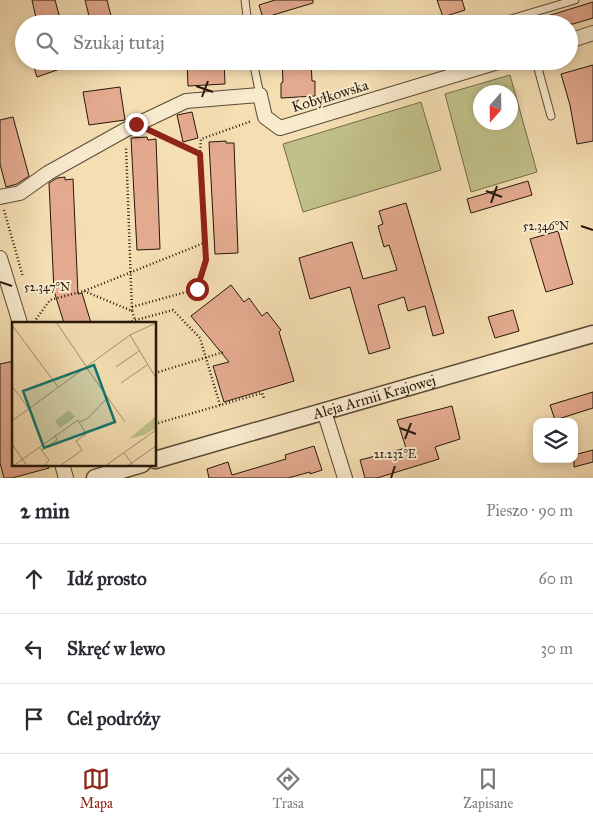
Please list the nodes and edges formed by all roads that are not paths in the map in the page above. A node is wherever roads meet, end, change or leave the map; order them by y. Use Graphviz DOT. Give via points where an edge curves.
graph roads {
  1 [pos="245,0"];
  2 [pos="575,0"];
  3 [pos="247,15"];
  4 [pos="524,15"];
  5 [pos="593,33"];
  6 [pos="578,37"];
  7 [pos="255,70"];
  8 [pos="460,70"];
  9 [pos="539,70"];
  10 [pos="260,95"];
  11 [pos="552,116"];
  12 [pos="1,202"];
  13 [pos="0,258"];
  14 [pos="20,322"];
  15 [pos="593,334"];
  16 [pos="324,411"];
  17 [pos="156,460"];
  18 [pos="135,466"];
  19 [pos="95,478"];
  20 [pos="345,478"];
  1 -- 3 [label="lane"];
  2 -- 4 [label="lane"];
  5 -- 6 [label="street"];
  7 -- 10 [label="lane"];
  8 -- 10 [label="street, Kobyłkowska" via="280,128 265,117"];
  9 -- 11 [label="lane"];
  10 -- 12 [label="street" via="186,101 131,127"];
  13 -- 14 [label="street"];
  15 -- 16 [label="street, Aleja Armii Krajowej"];
  16 -- 17 [label="street, Aleja Armii Krajowej"];
  16 -- 20 [label="street"];
  18 -- 19 [label="street"];
}
